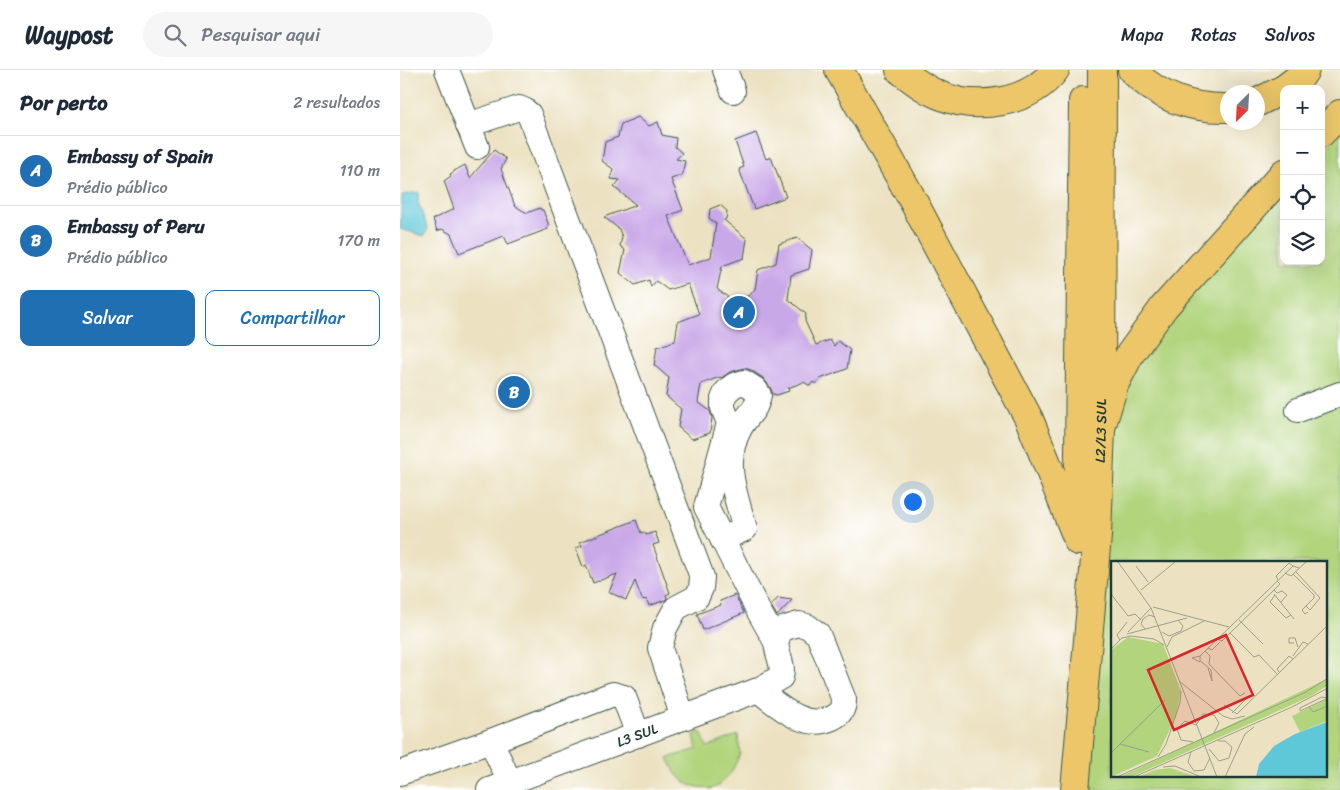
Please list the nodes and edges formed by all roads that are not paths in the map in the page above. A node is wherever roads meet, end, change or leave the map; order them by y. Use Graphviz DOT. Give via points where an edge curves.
graph roads {
  1 [pos="448,70"];
  2 [pos="839,70"];
  3 [pos="900,70"];
  4 [pos="1054,70"];
  5 [pos="1084,70"];
  6 [pos="1102,70"];
  7 [pos="1132,70"];
  8 [pos="1305,70"];
  9 [pos="1288,85"];
  10 [pos="1280,91"];
  11 [pos="1265,98"];
  12 [pos="1220,108"];
  13 [pos="1340,114"];
  14 [pos="468,125"];
  15 [pos="1324,130"];
  16 [pos="477,147"];
  17 [pos="1282,175"];
  18 [pos="1340,394"];
  19 [pos="1298,410"];
  20 [pos="735,425"];
  21 [pos="1101,428"];
  22 [pos="723,467"];
  23 [pos="722,538"];
  24 [pos="1078,540"];
  25 [pos="776,642"];
  26 [pos="758,690"];
  27 [pos="683,718"];
  28 [pos="638,735"];
  29 [pos="491,741"];
  30 [pos="400,773"];
  31 [pos="500,786"];
  32 [pos="1056,790"];
  33 [pos="1075,790"];
  1 -- 14 [label="street"];
  2 -- 24 [label="main road" via="910,195 1029,419"];
  3 -- 4 [label="main road" via="940,96 983,104 1020,96 1035,88"];
  5 -- 24 [label="main road, L2/L3 SUL"];
  6 -- 21 [label="main road, L2/L3 SUL"];
  7 -- 12 [label="main road" via="1146,84 1182,102"];
  8 -- 9 [label="main road"];
  10 -- 11 [label="main road"];
  13 -- 15 [label="main road"];
  14 -- 16 [label="street"];
  14 -- 27 [label="street" via="519,108 529,114 702,577 697,597 676,608 665,628 660,648"];
  17 -- 21 [label="main road" via="1164,307 1130,354 1114,385"];
  18 -- 19 [label="street"];
  20 -- 22 [label="street" via="735,443"];
  21 -- 33 [label="main road, L2/L3 SUL" via="1097,536"];
  22 -- 23 [label="street" via="706,507"];
  22 -- 23 [label="street" via="732,478 745,529"];
  23 -- 25 [label="street"];
  24 -- 32 [label="main road, L2/L3 SUL"];
  25 -- 26 [label="street, L3 SUL" via="782,666 781,677"];
  25 -- 26 [label="street" via="782,629 799,624 818,634 844,700 842,710 838,716 826,721 800,719"];
  26 -- 27 [label="street, L3 SUL"];
  27 -- 28 [label="street, L3 SUL"];
  28 -- 29 [label="street" via="624,697 613,694"];
  28 -- 31 [label="street, L3 SUL"];
  29 -- 30 [label="street"];
  29 -- 31 [label="street"];
}
